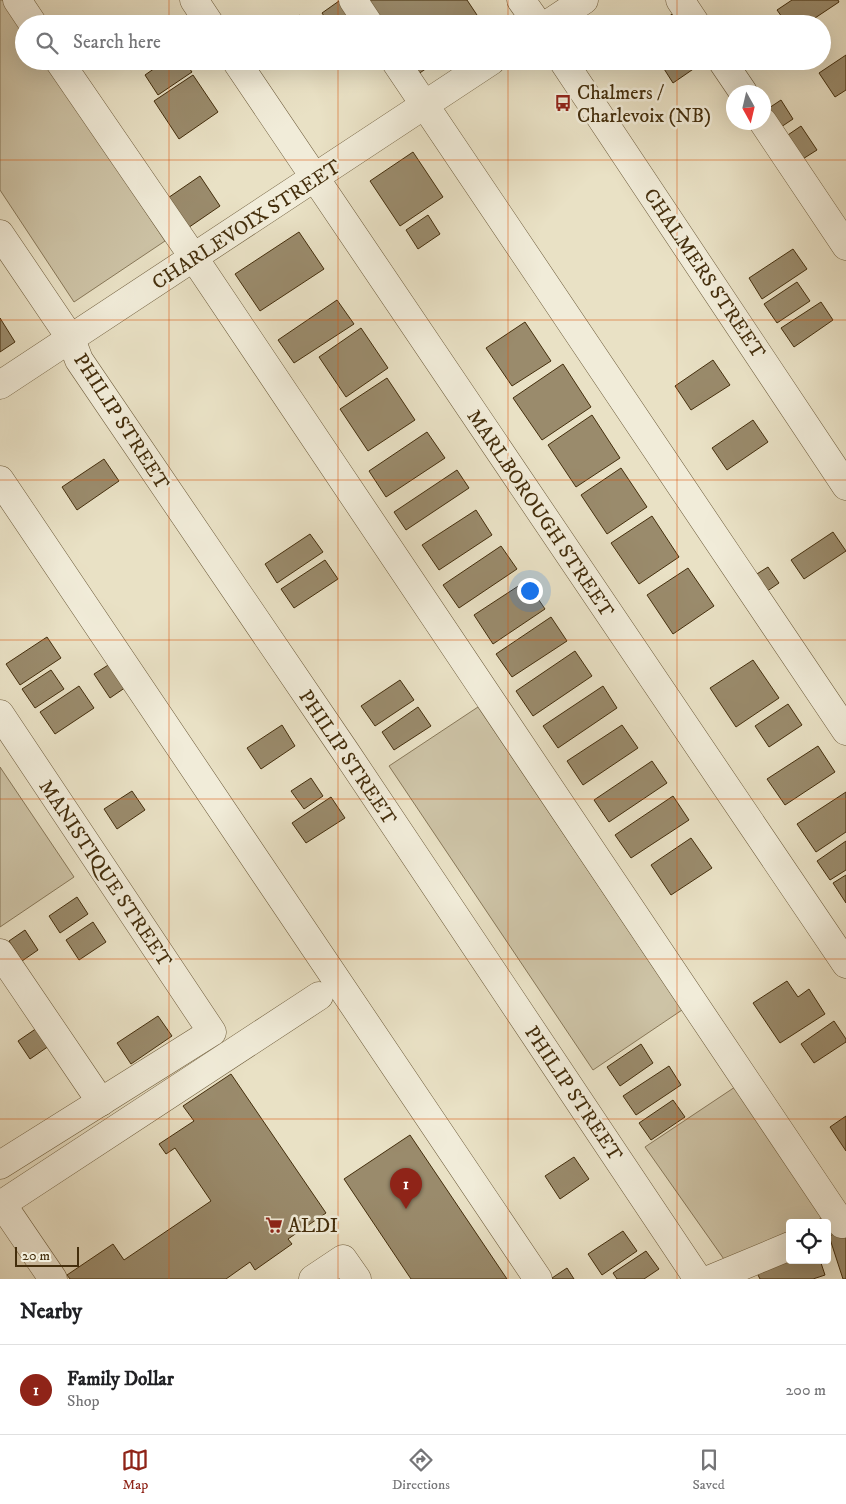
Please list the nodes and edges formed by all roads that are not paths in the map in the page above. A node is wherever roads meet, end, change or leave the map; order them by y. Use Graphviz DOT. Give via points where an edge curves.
graph roads {
  1 [pos="17,0"];
  2 [pos="194,0"];
  3 [pos="353,0"];
  4 [pos="521,0"];
  5 [pos="584,0"];
  6 [pos="680,0"];
  7 [pos="27,15"];
  8 [pos="204,15"];
  9 [pos="364,15"];
  10 [pos="532,15"];
  11 [pos="562,15"];
  12 [pos="690,15"];
  13 [pos="65,70"];
  14 [pos="242,70"];
  15 [pos="401,70"];
  16 [pos="477,70"];
  17 [pos="569,70"];
  18 [pos="728,70"];
  19 [pos="738,85"];
  20 [pos="424,105"];
  21 [pos="768,130"];
  22 [pos="315,178"];
  23 [pos="0,234"];
  24 [pos="846,246"];
  25 [pos="194,258"];
  26 [pos="71,339"];
  27 [pos="0,386"];
  28 [pos="0,480"];
  29 [pos="846,486"];
  30 [pos="0,714"];
  31 [pos="846,732"];
  32 [pos="0,953"];
  33 [pos="846,964"];
  34 [pos="319,996"];
  35 [pos="101,1102"];
  36 [pos="0,1165"];
  37 [pos="838,1226"];
  38 [pos="786,1248"];
  39 [pos="53,1279"];
  40 [pos="313,1279"];
  41 [pos="357,1279"];
  42 [pos="538,1279"];
  43 [pos="698,1279"];
  44 [pos="711,1279"];
  1 -- 7 [label="street"];
  2 -- 8 [label="street"];
  3 -- 9 [label="street"];
  4 -- 10 [label="street"];
  5 -- 11 [label="street"];
  6 -- 12 [label="street"];
  13 -- 25 [label="street"];
  14 -- 22 [label="street, MARLBOROUGH STREET"];
  15 -- 20 [label="street"];
  16 -- 20 [label="street, CHARLEVOIX STREET"];
  17 -- 29 [label="street, CHALMERS STREET"];
  18 -- 19 [label="street"];
  20 -- 22 [label="street, CHARLEVOIX STREET"];
  20 -- 31 [label="street"];
  21 -- 24 [label="street"];
  22 -- 25 [label="street, CHARLEVOIX STREET"];
  22 -- 33 [label="street, MARLBOROUGH STREET"];
  23 -- 26 [label="street, PHILIP STREET"];
  25 -- 26 [label="street, CHARLEVOIX STREET"];
  25 -- 37 [label="street"];
  26 -- 27 [label="street, CHARLEVOIX STREET"];
  26 -- 43 [label="street, PHILIP STREET" via="79,360"];
  28 -- 42 [label="street"];
  30 -- 35 [label="street, MANISTIQUE STREET" via="212,1032"];
  32 -- 35 [label="street"];
  34 -- 39 [label="street" via="2,1204"];
  35 -- 36 [label="street"];
  38 -- 44 [label="street"];
  40 -- 41 [label="street" via="343,1258"];
}
